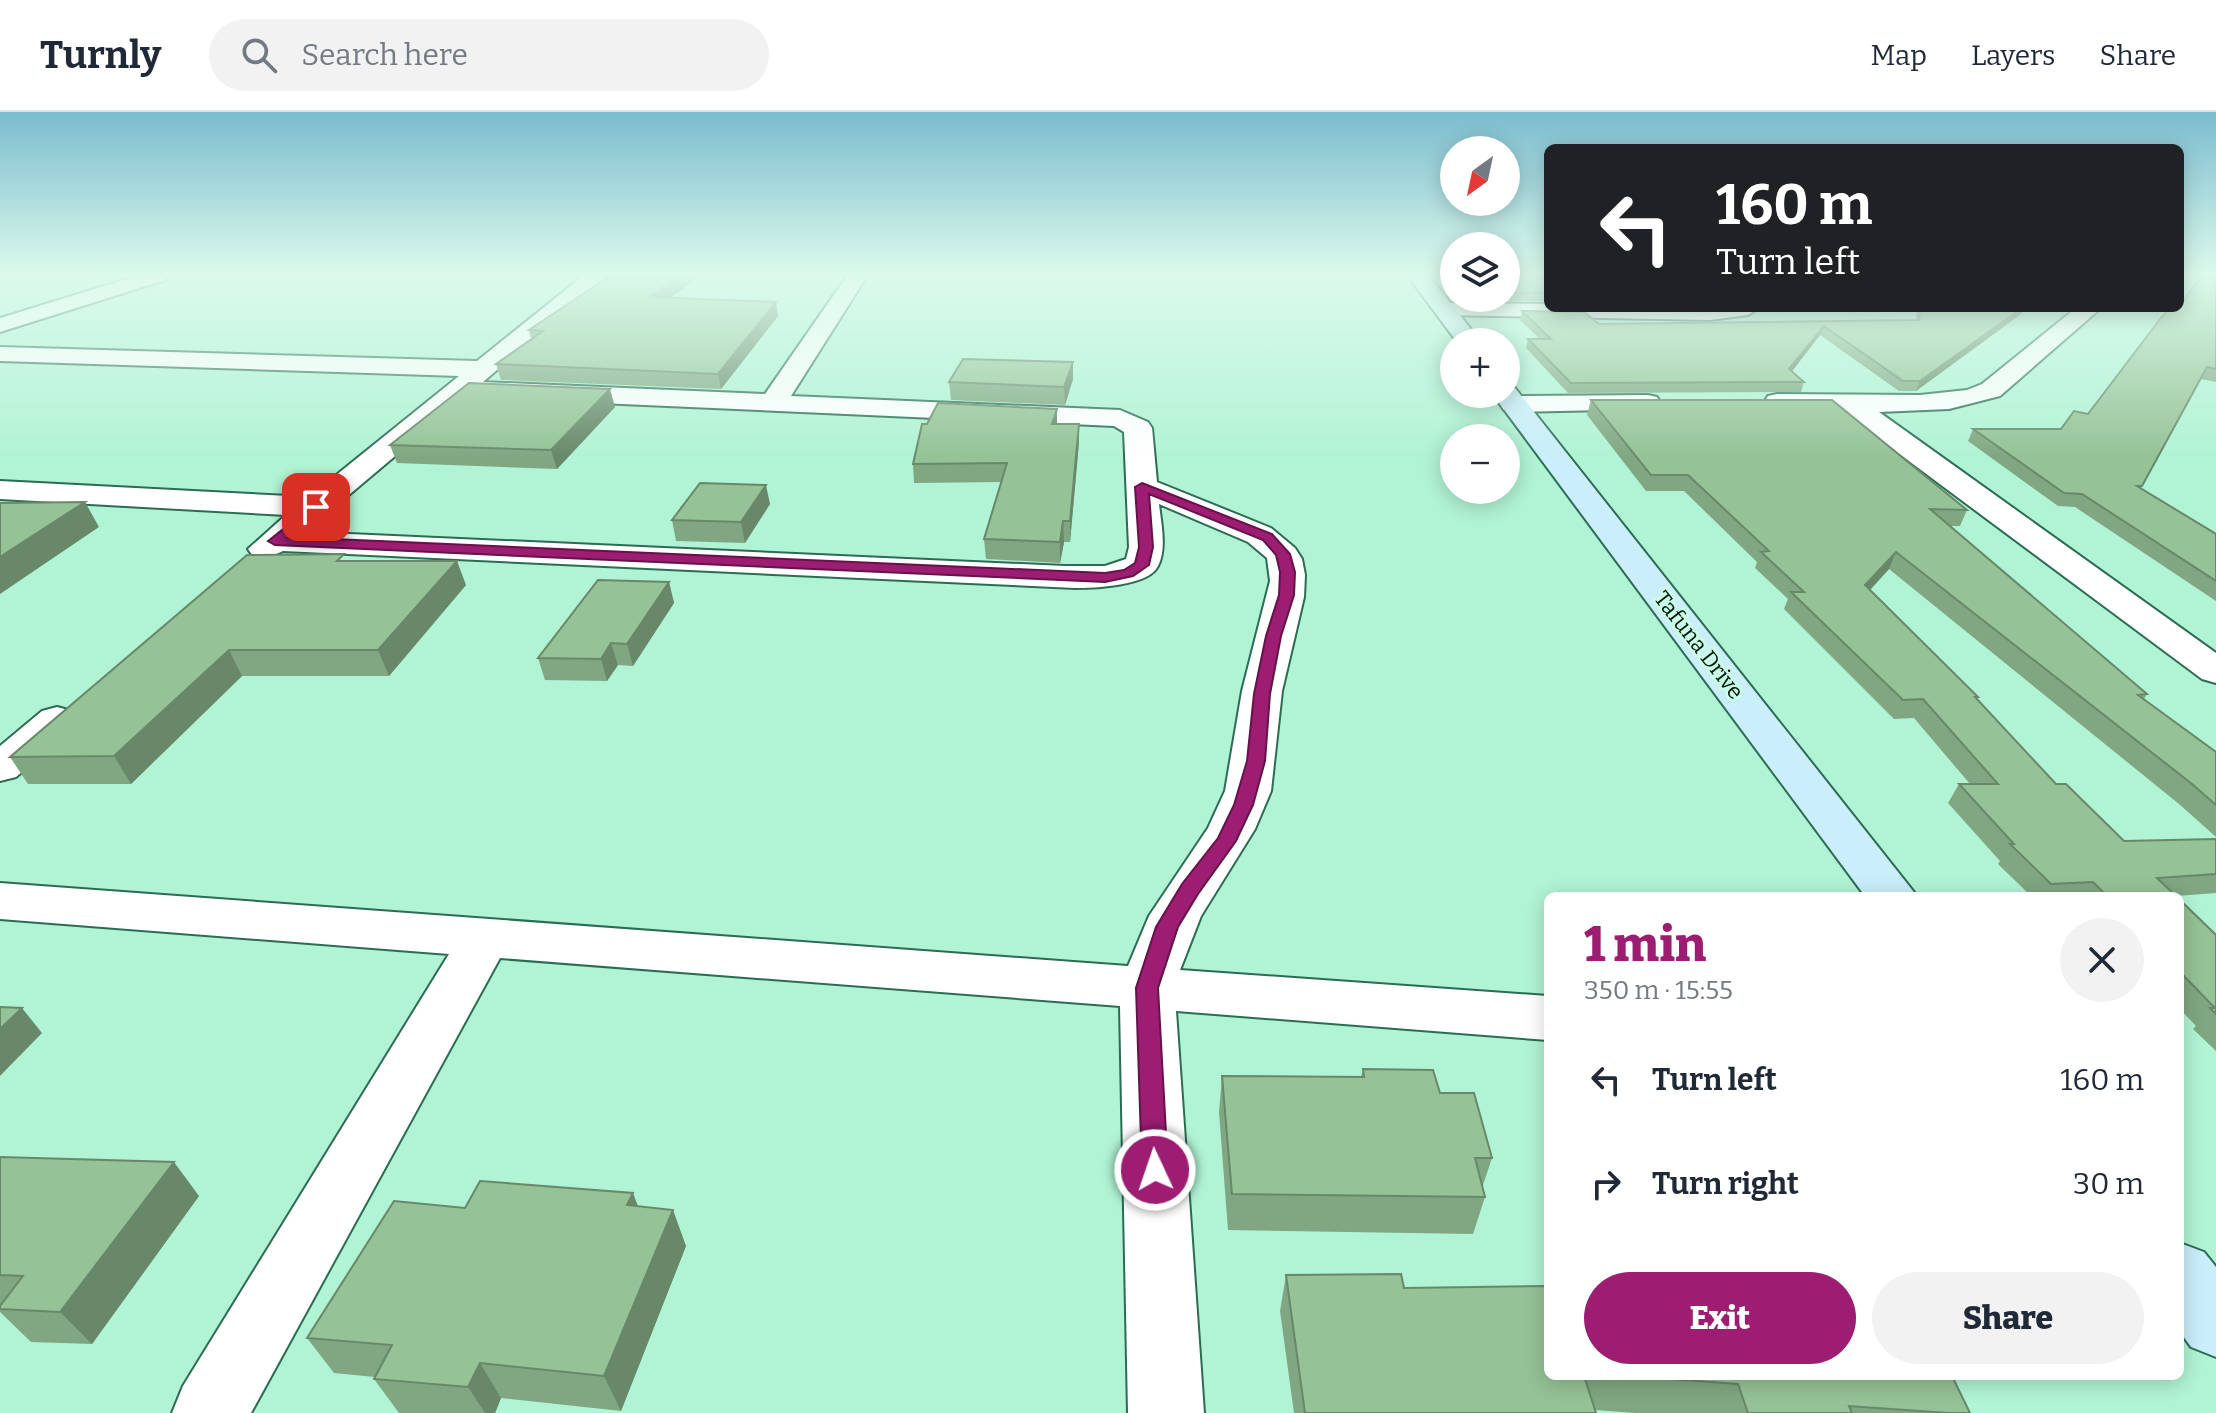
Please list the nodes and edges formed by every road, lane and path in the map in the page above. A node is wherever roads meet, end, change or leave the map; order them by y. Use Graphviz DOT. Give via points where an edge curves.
graph roads {
  1 [pos="522,337"];
  2 [pos="817,337"];
  3 [pos="2055,337"];
  4 [pos="0,354"];
  5 [pos="470,379"];
  6 [pos="1520,399"];
  7 [pos="1846,401"];
  8 [pos="773,402"];
  9 [pos="1751,402"];
  10 [pos="1672,403"];
  11 [pos="1517,408"];
  12 [pos="1142,487"];
  13 [pos="0,490"];
  14 [pos="316,507"];
  15 [pos="275,541"];
  16 [pos="240,570"];
  17 [pos="2216,671"];
  18 [pos="76,705"];
  19 [pos="20,733"];
  20 [pos="0,768"];
  21 [pos="1889,892"];
  22 [pos="0,901"];
  23 [pos="485,938"];
  24 [pos="1147,988"];
  25 [pos="1544,1018"];
  26 [pos="2184,1280"];
  27 [pos="2216,1323"];
  28 [pos="210,1413"];
  29 [pos="1166,1413"];
  1 -- 5 [label="street"];
  2 -- 8 [label="street"];
  3 -- 7 [label="street" via="1978,398"];
  4 -- 5 [label="street"];
  5 -- 8 [label="street"];
  5 -- 14 [label="street"];
  6 -- 10 [label="street"];
  7 -- 9 [label="street"];
  7 -- 17 [label="street"];
  8 -- 12 [label="street" via="1120,418 1138,428"];
  11 -- 21 [label="main road, Tafuna Drive"];
  12 -- 15 [label="street" via="1142,565 1105,577"];
  12 -- 24 [label="street" via="1267,537 1283,554 1288,572 1244,805 1227,841 1167,927"];
  13 -- 14 [label="street"];
  14 -- 15 [label="street"];
  15 -- 16 [label="street"];
  18 -- 19 [label="street"];
  19 -- 20 [label="street"];
  22 -- 23 [label="street"];
  23 -- 24 [label="street"];
  23 -- 28 [label="street"];
  24 -- 25 [label="street"];
  24 -- 29 [label="street"];
  26 -- 27 [label="main road"];
}
